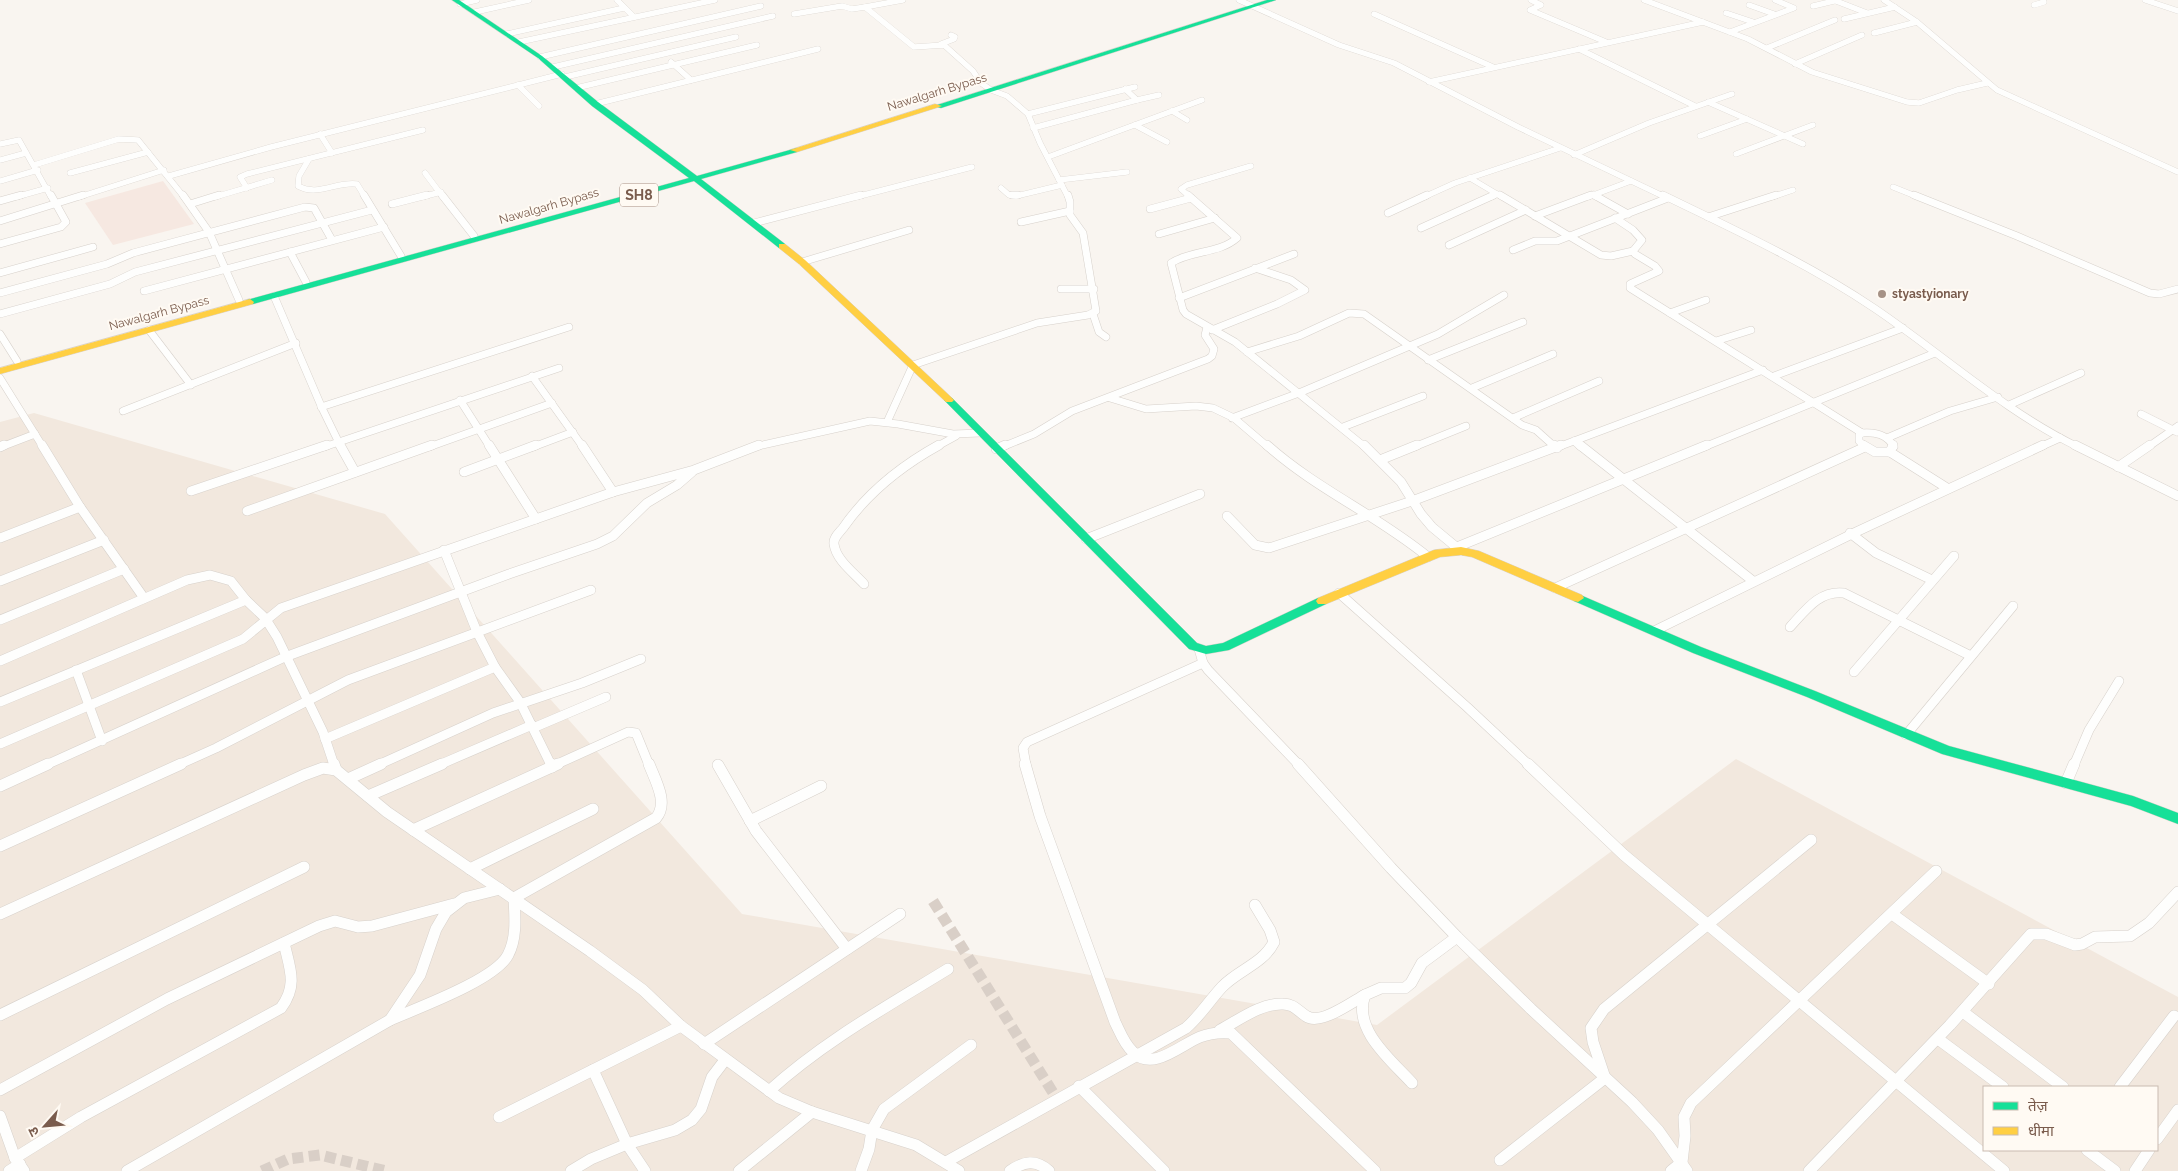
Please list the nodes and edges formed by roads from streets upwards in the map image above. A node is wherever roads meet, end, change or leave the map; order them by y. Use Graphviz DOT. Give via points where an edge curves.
graph roads {
  1 [pos="477,0"];
  2 [pos="529,0"];
  3 [pos="617,0"];
  4 [pos="715,0"];
  5 [pos="903,0"];
  6 [pos="1273,0"];
  7 [pos="1531,0"];
  8 [pos="1644,0"];
  9 [pos="1776,0"];
  10 [pos="1821,0"];
  11 [pos="1837,0"];
  12 [pos="1896,0"];
  13 [pos="2044,0"];
  14 [pos="2144,0"];
  15 [pos="1886,1"];
  16 [pos="458,2"];
  17 [pos="1250,3"];
  18 [pos="1828,3"];
  19 [pos="1749,5"];
  20 [pos="2034,5"];
  21 [pos="761,6"];
  22 [pos="1813,6"];
  23 [pos="1895,7"];
  24 [pos="624,8"];
  25 [pos="865,8"];
  26 [pos="2178,11"];
  27 [pos="475,12"];
  28 [pos="1726,12"];
  29 [pos="794,14"];
  30 [pos="1374,14"];
  31 [pos="1774,14"];
  32 [pos="1868,14"];
  33 [pos="773,16"];
  34 [pos="634,17"];
  35 [pos="1844,19"];
  36 [pos="1835,20"];
  37 [pos="1703,22"];
  38 [pos="1753,22"];
  39 [pos="1917,22"];
  40 [pos="1730,32"];
  41 [pos="1874,33"];
  42 [pos="507,34"];
  43 [pos="951,35"];
  44 [pos="1862,35"];
  45 [pos="736,37"];
  46 [pos="519,42"];
  47 [pos="1607,42"];
  48 [pos="941,44"];
  49 [pos="757,45"];
  50 [pos="1767,48"];
  51 [pos="818,49"];
  52 [pos="1579,49"];
  53 [pos="663,54"];
  54 [pos="540,57"];
  55 [pos="1795,64"];
  56 [pos="674,65"];
  57 [pos="1493,67"];
  58 [pos="560,73"];
  59 [pos="691,80"];
  60 [pos="1429,82"];
  61 [pos="1987,83"];
  62 [pos="518,85"];
  63 [pos="1135,87"];
  64 [pos="576,88"];
  65 [pos="988,89"];
  66 [pos="1125,89"];
  67 [pos="1732,94"];
  68 [pos="1159,95"];
  69 [pos="1137,100"];
  70 [pos="1202,100"];
  71 [pos="1708,102"];
  72 [pos="595,104"];
  73 [pos="1068,104"];
  74 [pos="539,106"];
  75 [pos="1695,106"];
  76 [pos="1172,112"];
  77 [pos="1028,114"];
  78 [pos="1082,115"];
  79 [pos="1747,119"];
  80 [pos="1187,120"];
  81 [pos="1134,125"];
  82 [pos="1813,125"];
  83 [pos="1033,128"];
  84 [pos="422,130"];
  85 [pos="320,134"];
  86 [pos="1700,136"];
  87 [pos="1786,136"];
  88 [pos="0,142"];
  89 [pos="1167,142"];
  90 [pos="1803,144"];
  91 [pos="1560,148"];
  92 [pos="148,152"];
  93 [pos="26,153"];
  94 [pos="332,153"];
  95 [pos="1736,154"];
  96 [pos="1574,155"];
  97 [pos="1048,158"];
  98 [pos="309,159"];
  99 [pos="0,160"];
  100 [pos="1251,166"];
  101 [pos="972,167"];
  102 [pos="36,168"];
  103 [pos="164,170"];
  104 [pos="426,172"];
  105 [pos="1127,172"];
  106 [pos="2178,172"];
  107 [pos="70,173"];
  108 [pos="169,176"];
  109 [pos="694,177"];
  110 [pos="1470,178"];
  111 [pos="272,180"];
  112 [pos="0,181"];
  113 [pos="1631,181"];
  114 [pos="1061,183"];
  115 [pos="1893,187"];
  116 [pos="48,188"];
  117 [pos="247,188"];
  118 [pos="1001,188"];
  119 [pos="1793,190"];
  120 [pos="441,192"];
  121 [pos="1497,194"];
  122 [pos="1593,195"];
  123 [pos="1191,198"];
  124 [pos="1668,198"];
  125 [pos="0,201"];
  126 [pos="190,204"];
  127 [pos="392,204"];
  128 [pos="57,205"];
  129 [pos="1150,209"];
  130 [pos="372,210"];
  131 [pos="1526,210"];
  132 [pos="1070,211"];
  133 [pos="1388,213"];
  134 [pos="1628,214"];
  135 [pos="1535,216"];
  136 [pos="1708,217"];
  137 [pos="1215,218"];
  138 [pos="1615,218"];
  139 [pos="0,221"];
  140 [pos="1020,222"];
  141 [pos="323,223"];
  142 [pos="754,223"];
  143 [pos="384,227"];
  144 [pos="1421,228"];
  145 [pos="909,230"];
  146 [pos="208,232"];
  147 [pos="1159,234"];
  148 [pos="474,236"];
  149 [pos="1570,236"];
  150 [pos="332,240"];
  151 [pos="0,244"];
  152 [pos="1449,244"];
  153 [pos="94,247"];
  154 [pos="216,250"];
  155 [pos="1513,250"];
  156 [pos="1633,251"];
  157 [pos="290,252"];
  158 [pos="1294,254"];
  159 [pos="402,256"];
  160 [pos="802,262"];
  161 [pos="1256,268"];
  162 [pos="224,269"];
  163 [pos="0,273"];
  164 [pos="306,282"];
  165 [pos="1061,289"];
  166 [pos="2178,289"];
  167 [pos="1094,290"];
  168 [pos="144,291"];
  169 [pos="0,293"];
  170 [pos="1504,295"];
  171 [pos="274,296"];
  172 [pos="1179,298"];
  173 [pos="238,300"];
  174 [pos="1706,300"];
  175 [pos="1670,312"];
  176 [pos="0,314"];
  177 [pos="1093,314"];
  178 [pos="1523,322"];
  179 [pos="569,327"];
  180 [pos="1210,328"];
  181 [pos="1903,328"];
  182 [pos="149,330"];
  183 [pos="1750,330"];
  184 [pos="0,334"];
  185 [pos="1106,337"];
  186 [pos="1716,341"];
  187 [pos="296,343"];
  188 [pos="1409,346"];
  189 [pos="1247,352"];
  190 [pos="1935,352"];
  191 [pos="1553,354"];
  192 [pos="1428,360"];
  193 [pos="17,361"];
  194 [pos="912,365"];
  195 [pos="0,366"];
  196 [pos="559,368"];
  197 [pos="1763,370"];
  198 [pos="0,371"];
  199 [pos="2081,373"];
  200 [pos="532,376"];
  201 [pos="1774,376"];
  202 [pos="0,378"];
  203 [pos="1598,381"];
  204 [pos="191,385"];
  205 [pos="1472,388"];
  206 [pos="1299,393"];
  207 [pos="1423,396"];
  208 [pos="1998,397"];
  209 [pos="1110,398"];
  210 [pos="460,400"];
  211 [pos="1811,400"];
  212 [pos="552,403"];
  213 [pos="2009,404"];
  214 [pos="321,407"];
  215 [pos="123,411"];
  216 [pos="2141,414"];
  217 [pos="1232,418"];
  218 [pos="1513,418"];
  219 [pos="888,420"];
  220 [pos="1466,426"];
  221 [pos="1343,427"];
  222 [pos="480,428"];
  223 [pos="2176,430"];
  224 [pos="573,432"];
  225 [pos="981,433"];
  226 [pos="1862,433"];
  227 [pos="35,434"];
  228 [pos="956,436"];
  229 [pos="1887,438"];
  230 [pos="2060,438"];
  231 [pos="336,441"];
  232 [pos="1574,441"];
  233 [pos="0,447"];
  234 [pos="1864,447"];
  235 [pos="1556,448"];
  236 [pos="996,449"];
  237 [pos="1890,452"];
  238 [pos="500,459"];
  239 [pos="1380,460"];
  240 [pos="2118,467"];
  241 [pos="694,470"];
  242 [pos="355,472"];
  243 [pos="464,472"];
  244 [pos="1623,480"];
  245 [pos="1947,488"];
  246 [pos="191,491"];
  247 [pos="613,492"];
  248 [pos="1200,494"];
  249 [pos="2178,496"];
  250 [pos="1412,501"];
  251 [pos="80,507"];
  252 [pos="247,511"];
  253 [pos="1370,515"];
  254 [pos="1227,516"];
  255 [pos="536,519"];
  256 [pos="1684,529"];
  257 [pos="1850,534"];
  258 [pos="0,538"];
  259 [pos="1086,539"];
  260 [pos="104,540"];
  261 [pos="1459,549"];
  262 [pos="444,550"];
  263 [pos="1954,556"];
  264 [pos="1428,557"];
  265 [pos="124,569"];
  266 [pos="1932,580"];
  267 [pos="0,581"];
  268 [pos="1753,581"];
  269 [pos="864,584"];
  270 [pos="1555,588"];
  271 [pos="591,590"];
  272 [pos="460,592"];
  273 [pos="1339,593"];
  274 [pos="144,598"];
  275 [pos="246,600"];
  276 [pos="2013,606"];
  277 [pos="265,618"];
  278 [pos="1898,619"];
  279 [pos="0,620"];
  280 [pos="1790,627"];
  281 [pos="1654,631"];
  282 [pos="477,632"];
  283 [pos="1198,649"];
  284 [pos="1971,656"];
  285 [pos="285,658"];
  286 [pos="641,659"];
  287 [pos="0,660"];
  288 [pos="1203,663"];
  289 [pos="495,667"];
  290 [pos="76,670"];
  291 [pos="1854,672"];
  292 [pos="2119,681"];
  293 [pos="606,697"];
  294 [pos="308,701"];
  295 [pos="0,702"];
  296 [pos="520,702"];
  297 [pos="89,705"];
  298 [pos="533,726"];
  299 [pos="1906,735"];
  300 [pos="325,738"];
  301 [pos="102,741"];
  302 [pos="0,744"];
  303 [pos="718,765"];
  304 [pos="552,767"];
  305 [pos="336,770"];
  306 [pos="348,779"];
  307 [pos="2066,783"];
  308 [pos="0,786"];
  309 [pos="820,786"];
  310 [pos="368,796"];
  311 [pos="593,809"];
  312 [pos="2178,819"];
  313 [pos="750,821"];
  314 [pos="413,830"];
  315 [pos="1811,840"];
  316 [pos="0,846"];
  317 [pos="304,867"];
  318 [pos="470,869"];
  319 [pos="1936,871"];
  320 [pos="500,889"];
  321 [pos="2178,892"];
  322 [pos="514,898"];
  323 [pos="454,904"];
  324 [pos="1255,904"];
  325 [pos="0,914"];
  326 [pos="900,914"];
  327 [pos="1892,914"];
  328 [pos="1707,925"];
  329 [pos="1457,937"];
  330 [pos="284,943"];
  331 [pos="847,949"];
  332 [pos="948,969"];
  333 [pos="1990,984"];
  334 [pos="1365,996"];
  335 [pos="1798,1001"];
  336 [pos="1963,1012"];
  337 [pos="0,1015"];
  338 [pos="2174,1016"];
  339 [pos="390,1020"];
  340 [pos="681,1026"];
  341 [pos="1220,1030"];
  342 [pos="1938,1039"];
  343 [pos="704,1044"];
  344 [pos="971,1046"];
  345 [pos="1134,1056"];
  346 [pos="725,1060"];
  347 [pos="593,1070"];
  348 [pos="1604,1078"];
  349 [pos="1412,1083"];
  350 [pos="1896,1083"];
  351 [pos="1079,1086"];
  352 [pos="2002,1086"];
  353 [pos="2062,1086"];
  354 [pos="2121,1086"];
  355 [pos="0,1090"];
  356 [pos="769,1091"];
  357 [pos="2178,1110"];
  358 [pos="812,1112"];
  359 [pos="0,1116"];
  360 [pos="499,1117"];
  361 [pos="872,1130"];
  362 [pos="2158,1138"];
  363 [pos="627,1144"];
  364 [pos="2088,1151"];
  365 [pos="2147,1151"];
  366 [pos="1500,1160"];
  367 [pos="946,1162"];
  368 [pos="20,1164"];
  369 [pos="1685,1166"];
  370 [pos="8,1171"];
  371 [pos="127,1171"];
  372 [pos="571,1171"];
  373 [pos="644,1171"];
  374 [pos="739,1171"];
  375 [pos="861,1171"];
  376 [pos="959,1171"];
  377 [pos="1010,1171"];
  378 [pos="1049,1171"];
  379 [pos="1164,1171"];
  380 [pos="1375,1171"];
  381 [pos="1671,1171"];
  382 [pos="1809,1171"];
  383 [pos="2004,1171"];
  384 [pos="2115,1171"];
  385 [pos="2135,1171"];
  1 -- 16 [label="street"];
  2 -- 27 [label="street"];
  3 -- 24 [label="street"];
  4 -- 34 [label="street"];
  5 -- 25 [label="street"];
  6 -- 17 [label="street, Nawalgarh Bypass / SH8"];
  7 -- 47 [label="street" via="1541,5 1530,10"];
  8 -- 37 [label="street"];
  9 -- 31 [label="street" via="1794,8"];
  10 -- 18 [label="street"];
  11 -- 18 [label="street"];
  11 -- 32 [label="street"];
  12 -- 15 [label="street"];
  13 -- 20 [label="street"];
  14 -- 26 [label="street"];
  15 -- 23 [label="street"];
  16 -- 27 [label="street"];
  17 -- 60 [label="street" via="1339,45 1394,63"];
  17 -- 65 [label="street, Nawalgarh Bypass / SH8"];
  18 -- 22 [label="street"];
  19 -- 31 [label="street"];
  21 -- 54 [label="street"];
  23 -- 32 [label="street"];
  23 -- 39 [label="street"];
  24 -- 34 [label="street"];
  24 -- 42 [label="street"];
  25 -- 29 [label="street" via="838,6"];
  25 -- 48 [label="street" via="914,47"];
  27 -- 42 [label="street"];
  28 -- 38 [label="street"];
  30 -- 57 [label="street"];
  31 -- 38 [label="street"];
  32 -- 35 [label="street"];
  33 -- 58 [label="street"];
  34 -- 46 [label="street"];
  36 -- 50 [label="street"];
  37 -- 40 [label="street"];
  37 -- 47 [label="street"];
  38 -- 40 [label="street"];
  39 -- 41 [label="street"];
  39 -- 61 [label="street"];
  40 -- 50 [label="street"];
  42 -- 46 [label="street"];
  43 -- 48 [label="street" via="954,39"];
  44 -- 55 [label="street"];
  45 -- 53 [label="street"];
  46 -- 54 [label="street"];
  47 -- 52 [label="street"];
  48 -- 65 [label="street"];
  49 -- 56 [label="street"];
  50 -- 55 [label="street"];
  51 -- 59 [label="street"];
  52 -- 57 [label="street"];
  52 -- 75 [label="street"];
  53 -- 56 [label="street"];
  53 -- 58 [label="street"];
  54 -- 58 [label="street"];
  55 -- 61 [label="street" via="1820,75 1914,103"];
  56 -- 59 [label="street"];
  56 -- 64 [label="street"];
  57 -- 60 [label="street"];
  58 -- 62 [label="street"];
  58 -- 64 [label="street"];
  59 -- 72 [label="street"];
  60 -- 91 [label="street"];
  61 -- 106 [label="street" via="2012,99"];
  62 -- 74 [label="street"];
  62 -- 85 [label="street"];
  63 -- 66 [label="street"];
  64 -- 72 [label="street"];
  65 -- 77 [label="street" via="1007,96"];
  65 -- 109 [label="street, Nawalgarh Bypass / SH8"];
  66 -- 69 [label="street"];
  66 -- 73 [label="street"];
  67 -- 71 [label="street"];
  68 -- 69 [label="street"];
  69 -- 78 [label="street"];
  70 -- 76 [label="street"];
  71 -- 75 [label="street"];
  71 -- 79 [label="street"];
  72 -- 109 [label="street"];
  73 -- 77 [label="street"];
  73 -- 78 [label="street"];
  75 -- 96 [label="street"];
  76 -- 80 [label="street"];
  76 -- 81 [label="street"];
  77 -- 83 [label="street"];
  78 -- 83 [label="street"];
  79 -- 86 [label="street"];
  79 -- 87 [label="street"];
  81 -- 89 [label="street"];
  81 -- 97 [label="street"];
  82 -- 87 [label="street"];
  83 -- 97 [label="street"];
  84 -- 94 [label="street"];
  85 -- 94 [label="street"];
  85 -- 108 [label="street"];
  87 -- 90 [label="street"];
  87 -- 95 [label="street"];
  88 -- 93 [label="street" via="19,140"];
  91 -- 96 [label="street"];
  91 -- 110 [label="street"];
  92 -- 102 [label="street" via="138,140 128,138"];
  92 -- 103 [label="street"];
  92 -- 107 [label="street"];
  93 -- 99 [label="street"];
  93 -- 102 [label="street"];
  94 -- 98 [label="street"];
  96 -- 113 [label="street"];
  97 -- 114 [label="street"];
  98 -- 117 [label="street" via="242,176 240,180"];
  98 -- 130 [label="street" via="298,182 302,190 354,183"];
  100 -- 123 [label="street" via="1183,187 1182,191"];
  101 -- 142 [label="street"];
  102 -- 112 [label="street"];
  102 -- 116 [label="street"];
  103 -- 108 [label="street"];
  103 -- 128 [label="street" via="88,192"];
  104 -- 120 [label="street"];
  105 -- 114 [label="street"];
  108 -- 126 [label="street"];
  109 -- 142 [label="street"];
  109 -- 148 [label="street, Nawalgarh Bypass / SH8"];
  109 -- 171 [label="street, Nawalgarh Bypass / SH8"];
  110 -- 121 [label="street"];
  110 -- 133 [label="street"];
  111 -- 117 [label="street"];
  113 -- 122 [label="street"];
  113 -- 124 [label="street"];
  114 -- 118 [label="street" via="1016,196"];
  114 -- 132 [label="street" via="1070,202"];
  115 -- 166 [label="street" via="2150,293"];
  116 -- 125 [label="street"];
  116 -- 128 [label="street"];
  117 -- 126 [label="street"];
  119 -- 136 [label="street"];
  120 -- 127 [label="street"];
  120 -- 148 [label="street"];
  121 -- 131 [label="street"];
  121 -- 144 [label="street"];
  122 -- 134 [label="street"];
  122 -- 135 [label="street"];
  123 -- 129 [label="street"];
  123 -- 137 [label="street"];
  124 -- 134 [label="street"];
  124 -- 136 [label="street"];
  126 -- 146 [label="street"];
  128 -- 139 [label="street"];
  128 -- 151 [label="street" via="65,225"];
  130 -- 141 [label="street"];
  130 -- 143 [label="street"];
  131 -- 135 [label="street"];
  131 -- 152 [label="street"];
  132 -- 140 [label="street"];
  132 -- 167 [label="street" via="1072,221 1082,233"];
  134 -- 138 [label="street"];
  135 -- 149 [label="street"];
  136 -- 181 [label="street" via="1844,288"];
  137 -- 147 [label="street"];
  137 -- 172 [label="street" via="1236,238 1230,243 1171,263"];
  138 -- 149 [label="street"];
  138 -- 156 [label="street" via="1642,240"];
  141 -- 146 [label="street" via="311,207"];
  141 -- 150 [label="street"];
  141 -- 154 [label="street"];
  142 -- 160 [label="street"];
  143 -- 150 [label="street"];
  143 -- 159 [label="street"];
  145 -- 160 [label="street"];
  146 -- 154 [label="street"];
  146 -- 169 [label="street"];
  148 -- 159 [label="street, Nawalgarh Bypass / SH8"];
  149 -- 155 [label="street" via="1552,242 1535,241"];
  149 -- 156 [label="street" via="1606,256"];
  150 -- 157 [label="street"];
  153 -- 163 [label="street"];
  154 -- 162 [label="street"];
  154 -- 176 [label="street"];
  156 -- 175 [label="street" via="1659,271 1630,284 1630,288"];
  157 -- 162 [label="street"];
  157 -- 164 [label="street"];
  158 -- 161 [label="street"];
  159 -- 164 [label="street, Nawalgarh Bypass / SH8"];
  160 -- 194 [label="street"];
  161 -- 172 [label="street"];
  161 -- 180 [label="street" via="1296,281 1305,290 1277,304"];
  162 -- 168 [label="street"];
  162 -- 173 [label="street"];
  164 -- 173 [label="street, Nawalgarh Bypass / SH8"];
  165 -- 167 [label="street"];
  167 -- 177 [label="street" via="1097,308"];
  170 -- 188 [label="street" via="1438,334"];
  171 -- 182 [label="street, Nawalgarh Bypass / SH8"];
  171 -- 187 [label="street"];
  172 -- 180 [label="street" via="1186,314"];
  173 -- 193 [label="street, Nawalgarh Bypass / SH8"];
  174 -- 175 [label="street"];
  175 -- 186 [label="street"];
  177 -- 185 [label="street" via="1099,332"];
  177 -- 194 [label="street" via="1037,323"];
  178 -- 192 [label="street"];
  179 -- 214 [label="street"];
  180 -- 189 [label="street"];
  180 -- 209 [label="street" via="1206,335 1214,350 1212,356"];
  181 -- 190 [label="street"];
  181 -- 201 [label="street"];
  182 -- 198 [label="street, Nawalgarh Bypass / SH8"];
  182 -- 204 [label="street"];
  183 -- 186 [label="street"];
  184 -- 193 [label="street"];
  186 -- 197 [label="street"];
  187 -- 204 [label="street"];
  187 -- 214 [label="street"];
  188 -- 189 [label="street" via="1364,314 1356,312 1339,316 1282,342"];
  188 -- 192 [label="street"];
  188 -- 206 [label="street"];
  189 -- 206 [label="street"];
  190 -- 208 [label="street"];
  190 -- 211 [label="street"];
  191 -- 205 [label="street"];
  192 -- 205 [label="street"];
  193 -- 195 [label="street, Nawalgarh Bypass / SH8"];
  194 -- 219 [label="street"];
  194 -- 225 [label="street"];
  196 -- 200 [label="street"];
  197 -- 201 [label="street"];
  197 -- 232 [label="street"];
  199 -- 213 [label="street"];
  200 -- 210 [label="street"];
  200 -- 212 [label="street"];
  201 -- 211 [label="street"];
  202 -- 227 [label="street"];
  203 -- 218 [label="street"];
  204 -- 215 [label="street"];
  205 -- 218 [label="street"];
  206 -- 217 [label="street"];
  206 -- 221 [label="street"];
  207 -- 221 [label="street"];
  208 -- 213 [label="street"];
  208 -- 229 [label="street" via="1950,411"];
  209 -- 217 [label="street" via="1146,410 1205,405"];
  209 -- 236 [label="street" via="1072,411 1034,434"];
  210 -- 222 [label="street"];
  210 -- 231 [label="street"];
  211 -- 226 [label="street"];
  211 -- 244 [label="street"];
  212 -- 222 [label="street"];
  212 -- 224 [label="street"];
  213 -- 230 [label="street"];
  214 -- 231 [label="street"];
  216 -- 223 [label="street"];
  217 -- 253 [label="street" via="1290,465"];
  218 -- 235 [label="street" via="1540,433"];
  219 -- 228 [label="street"];
  219 -- 241 [label="street" via="777,440"];
  220 -- 239 [label="street"];
  221 -- 239 [label="street"];
  222 -- 238 [label="street"];
  222 -- 242 [label="street"];
  223 -- 240 [label="street"];
  224 -- 238 [label="street"];
  224 -- 247 [label="street"];
  225 -- 228 [label="street"];
  225 -- 236 [label="street"];
  226 -- 229 [label="street" via="1872,432"];
  226 -- 234 [label="street" via="1858,441"];
  227 -- 233 [label="street"];
  227 -- 251 [label="street"];
  228 -- 269 [label="street" via="910,460 888,476 865,497 834,540 836,553"];
  229 -- 237 [label="street" via="1894,447"];
  230 -- 240 [label="street"];
  230 -- 245 [label="street"];
  231 -- 242 [label="street"];
  231 -- 246 [label="street"];
  232 -- 235 [label="street"];
  232 -- 244 [label="street"];
  234 -- 237 [label="street" via="1875,452"];
  234 -- 256 [label="street"];
  235 -- 250 [label="street"];
  236 -- 259 [label="street"];
  237 -- 245 [label="street"];
  238 -- 243 [label="street"];
  238 -- 255 [label="street"];
  239 -- 250 [label="street" via="1401,482"];
  240 -- 249 [label="street"];
  241 -- 247 [label="street"];
  241 -- 272 [label="street" via="677,485 647,503 613,536"];
  242 -- 252 [label="street"];
  244 -- 256 [label="street"];
  244 -- 261 [label="street"];
  245 -- 257 [label="street"];
  247 -- 255 [label="street"];
  248 -- 259 [label="street"];
  250 -- 253 [label="street"];
  250 -- 261 [label="street" via="1432,527"];
  251 -- 258 [label="street"];
  251 -- 260 [label="street"];
  253 -- 254 [label="street" via="1269,548 1255,546"];
  253 -- 264 [label="street"];
  255 -- 262 [label="street"];
  256 -- 268 [label="street"];
  256 -- 270 [label="street"];
  257 -- 266 [label="street" via="1876,553"];
  257 -- 268 [label="street"];
  259 -- 283 [label="street"];
  260 -- 265 [label="street"];
  260 -- 267 [label="street"];
  261 -- 264 [label="street"];
  261 -- 270 [label="street"];
  262 -- 272 [label="street"];
  262 -- 277 [label="street" via="281,608"];
  263 -- 266 [label="street"];
  264 -- 273 [label="street"];
  265 -- 274 [label="street"];
  265 -- 279 [label="street"];
  266 -- 278 [label="street"];
  268 -- 281 [label="street"];
  270 -- 281 [label="street"];
  271 -- 282 [label="street"];
  272 -- 282 [label="street"];
  272 -- 285 [label="street"];
  273 -- 283 [label="street" via="1224,647"];
  273 -- 328 [label="street" via="1624,855"];
  274 -- 275 [label="street" via="187,580 210,575 230,581"];
  274 -- 287 [label="street"];
  275 -- 277 [label="street"];
  275 -- 290 [label="street"];
  276 -- 284 [label="street"];
  277 -- 285 [label="street"];
  277 -- 297 [label="street" via="262,626 243,639"];
  278 -- 280 [label="street" via="1844,593 1831,591"];
  278 -- 284 [label="street"];
  278 -- 291 [label="street"];
  281 -- 299 [label="street"];
  282 -- 289 [label="street"];
  282 -- 294 [label="street" via="348,680"];
  283 -- 288 [label="street"];
  284 -- 299 [label="street"];
  285 -- 294 [label="street"];
  285 -- 301 [label="street"];
  286 -- 296 [label="street" via="574,686"];
  288 -- 329 [label="street"];
  288 -- 345 [label="street" via="1036,737 1023,748 1040,816 1085,943 1124,1041"];
  289 -- 296 [label="street"];
  289 -- 300 [label="street"];
  290 -- 295 [label="street"];
  290 -- 297 [label="street"];
  292 -- 307 [label="street" via="2088,730"];
  293 -- 298 [label="street"];
  294 -- 300 [label="street"];
  294 -- 316 [label="street" via="216,748"];
  296 -- 298 [label="street"];
  296 -- 306 [label="street"];
  297 -- 301 [label="street"];
  297 -- 302 [label="street"];
  298 -- 304 [label="street"];
  298 -- 310 [label="street"];
  299 -- 307 [label="street" via="1946,750"];
  300 -- 305 [label="street"];
  301 -- 308 [label="street"];
  303 -- 313 [label="street"];
  304 -- 314 [label="street"];
  304 -- 322 [label="street" via="619,735 636,733 663,809 659,817 650,823"];
  305 -- 306 [label="street"];
  305 -- 325 [label="street" via="323,768 304,774"];
  306 -- 310 [label="street"];
  307 -- 312 [label="street" via="2133,801"];
  309 -- 313 [label="street"];
  310 -- 314 [label="street"];
  311 -- 318 [label="street"];
  313 -- 331 [label="street"];
  314 -- 318 [label="street"];
  315 -- 328 [label="street"];
  317 -- 337 [label="street"];
  318 -- 320 [label="street"];
  319 -- 327 [label="street"];
  320 -- 322 [label="street"];
  320 -- 323 [label="street" via="472,895"];
  321 -- 333 [label="street" via="2140,931 2130,936 2094,937 2086,943 2073,945 2037,932 2031,934"];
  322 -- 339 [label="street" via="515,935 508,956 496,970"];
  322 -- 340 [label="street" via="643,990"];
  323 -- 330 [label="street" via="358,928 335,921"];
  323 -- 339 [label="street" via="441,917 420,974"];
  324 -- 345 [label="street" via="1274,942 1268,954 1223,986 1186,1028"];
  326 -- 331 [label="street"];
  327 -- 333 [label="street"];
  327 -- 335 [label="street"];
  328 -- 335 [label="street"];
  328 -- 348 [label="street" via="1604,1009 1595,1020 1591,1028 1593,1042"];
  329 -- 334 [label="street" via="1422,963 1405,988 1381,988"];
  329 -- 348 [label="street"];
  330 -- 355 [label="street" via="158,1004"];
  330 -- 368 [label="street" via="293,981 291,997 281,1008 81,1117"];
  331 -- 343 [label="street"];
  332 -- 356 [label="street" via="814,1052"];
  333 -- 336 [label="street"];
  334 -- 341 [label="street" via="1314,1020 1292,1005 1276,1003"];
  334 -- 349 [label="street" via="1361,1011 1368,1028"];
  335 -- 350 [label="street"];
  335 -- 369 [label="street" via="1690,1103 1684,1117"];
  336 -- 342 [label="street"];
  336 -- 353 [label="street"];
  338 -- 354 [label="street"];
  339 -- 371 [label="street"];
  340 -- 343 [label="street"];
  340 -- 347 [label="street"];
  341 -- 345 [label="street" via="1154,1060 1144,1061"];
  341 -- 380 [label="street" via="1231,1033"];
  342 -- 350 [label="street"];
  342 -- 352 [label="street"];
  343 -- 346 [label="street"];
  344 -- 361 [label="street" via="884,1109"];
  345 -- 351 [label="street"];
  346 -- 356 [label="street"];
  346 -- 363 [label="street" via="712,1077 701,1109 692,1120 675,1130"];
  347 -- 360 [label="street"];
  347 -- 363 [label="street"];
  348 -- 366 [label="street"];
  348 -- 369 [label="street" via="1658,1130"];
  350 -- 382 [label="street"];
  350 -- 383 [label="street"];
  351 -- 367 [label="street"];
  351 -- 379 [label="street"];
  356 -- 358 [label="street"];
  357 -- 362 [label="street"];
  358 -- 361 [label="street"];
  358 -- 374 [label="street"];
  359 -- 368 [label="street"];
  361 -- 367 [label="street" via="916,1145"];
  361 -- 375 [label="street"];
  363 -- 372 [label="street"];
  363 -- 373 [label="street"];
  364 -- 384 [label="street"];
  365 -- 385 [label="street"];
  367 -- 376 [label="street"];
  368 -- 370 [label="street"];
  369 -- 381 [label="street"];
  377 -- 378 [label="street" via="1033,1161 1042,1163"];
}
